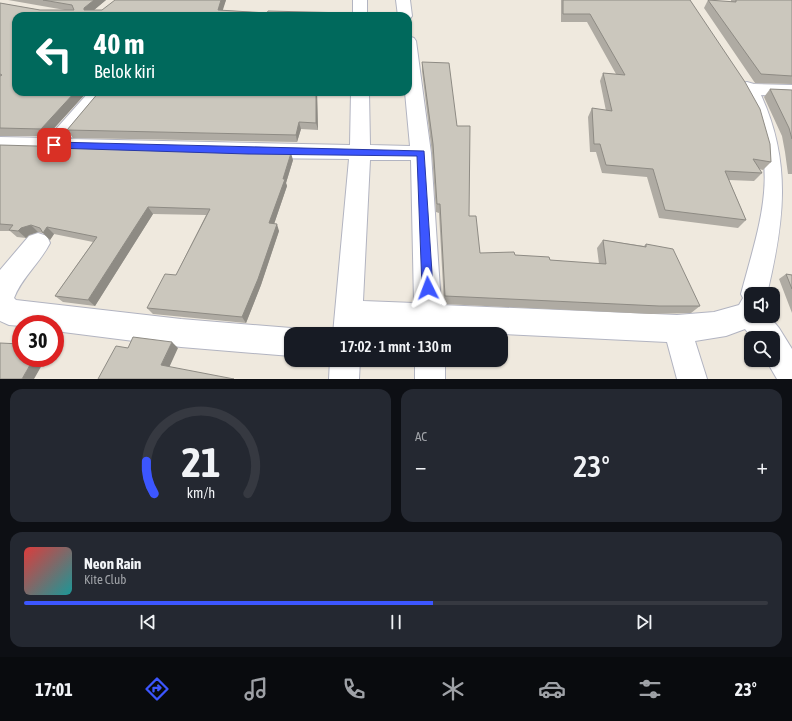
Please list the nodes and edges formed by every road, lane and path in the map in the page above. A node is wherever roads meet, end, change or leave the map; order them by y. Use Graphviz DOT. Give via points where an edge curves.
graph roads {
  1 [pos="360,0"];
  2 [pos="403,0"];
  3 [pos="360,12"];
  4 [pos="404,12"];
  5 [pos="792,91"];
  6 [pos="96,96"];
  7 [pos="361,96"];
  8 [pos="412,96"];
  9 [pos="0,144"];
  10 [pos="54,145"];
  11 [pos="368,152"];
  12 [pos="416,153"];
  13 [pos="38,243"];
  14 [pos="0,300"];
  15 [pos="353,321"];
  16 [pos="422,322"];
  17 [pos="755,331"];
  18 [pos="768,331"];
  19 [pos="678,332"];
  20 [pos="284,341"];
  21 [pos="345,367"];
  22 [pos="430,367"];
  23 [pos="691,374"];
  24 [pos="344,379"];
  25 [pos="430,379"];
  1 -- 3 [label="street"];
  2 -- 4 [label="street"];
  5 -- 18 [label="street" via="752,96 774,152 776,191 770,228"];
  6 -- 10 [label="street"];
  7 -- 11 [label="street"];
  8 -- 12 [label="street"];
  9 -- 10 [label="street"];
  10 -- 11 [label="street"];
  11 -- 12 [label="street"];
  11 -- 15 [label="street"];
  12 -- 16 [label="street"];
  13 -- 14 [label="street" via="8,280"];
  14 -- 20 [label="street" via="9,312 181,333"];
  15 -- 16 [label="street"];
  16 -- 19 [label="street"];
  17 -- 19 [label="street" via="738,320"];
  19 -- 23 [label="street"];
  21 -- 24 [label="street"];
  22 -- 25 [label="street"];
}
